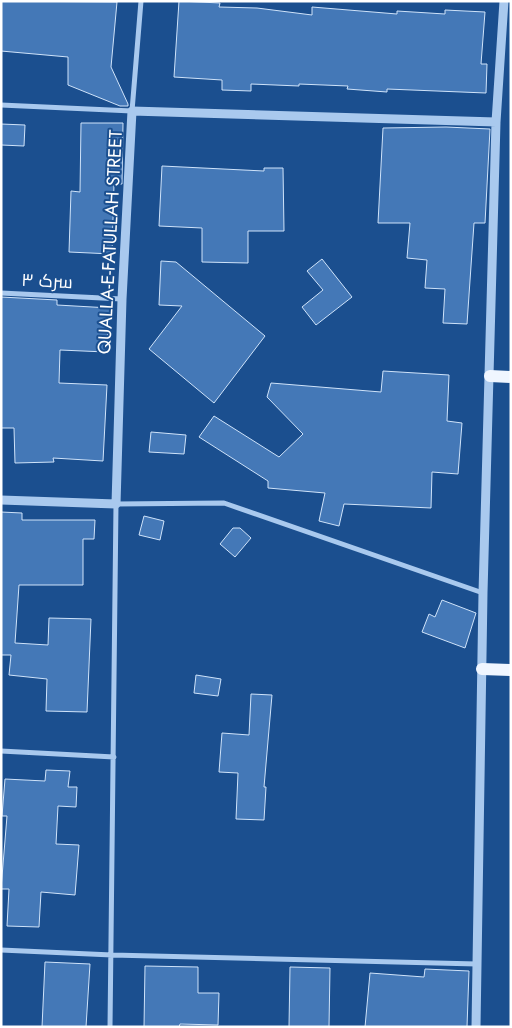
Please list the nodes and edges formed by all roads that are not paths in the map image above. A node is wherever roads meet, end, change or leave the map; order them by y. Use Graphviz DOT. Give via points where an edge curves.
graph roads {
  1 [pos="141,1"];
  2 [pos="504,1"];
  3 [pos="1,105"];
  4 [pos="132,111"];
  5 [pos="496,122"];
  6 [pos="1,292"];
  7 [pos="122,299"];
  8 [pos="490,376"];
  9 [pos="511,377"];
  10 [pos="1,500"];
  11 [pos="116,504"];
  12 [pos="484,593"];
  13 [pos="482,669"];
  14 [pos="511,670"];
  15 [pos="1,751"];
  16 [pos="114,757"];
  17 [pos="1,950"];
  18 [pos="112,955"];
  19 [pos="477,964"];
  20 [pos="110,1027"];
  21 [pos="476,1027"];
  1 -- 4 [label="street"];
  2 -- 5 [label="street"];
  3 -- 4 [label="street"];
  4 -- 5 [label="street, QUALLA-E-FATULLAH STREET"];
  4 -- 7 [label="street, QUALLA-E-FATULLAH STREET"];
  5 -- 8 [label="street"];
  6 -- 7 [label="street, سرک ۳"];
  7 -- 11 [label="street, QUALLA-E-FATULLAH STREET"];
  8 -- 9 [label="main road"];
  8 -- 12 [label="street"];
  10 -- 11 [label="street"];
  11 -- 12 [label="street" via="224,503"];
  11 -- 16 [label="street"];
  12 -- 13 [label="street"];
  13 -- 14 [label="main road"];
  13 -- 19 [label="street"];
  15 -- 16 [label="street"];
  16 -- 18 [label="street"];
  17 -- 18 [label="street"];
  18 -- 19 [label="street"];
  18 -- 20 [label="street"];
  19 -- 21 [label="street"];
}
